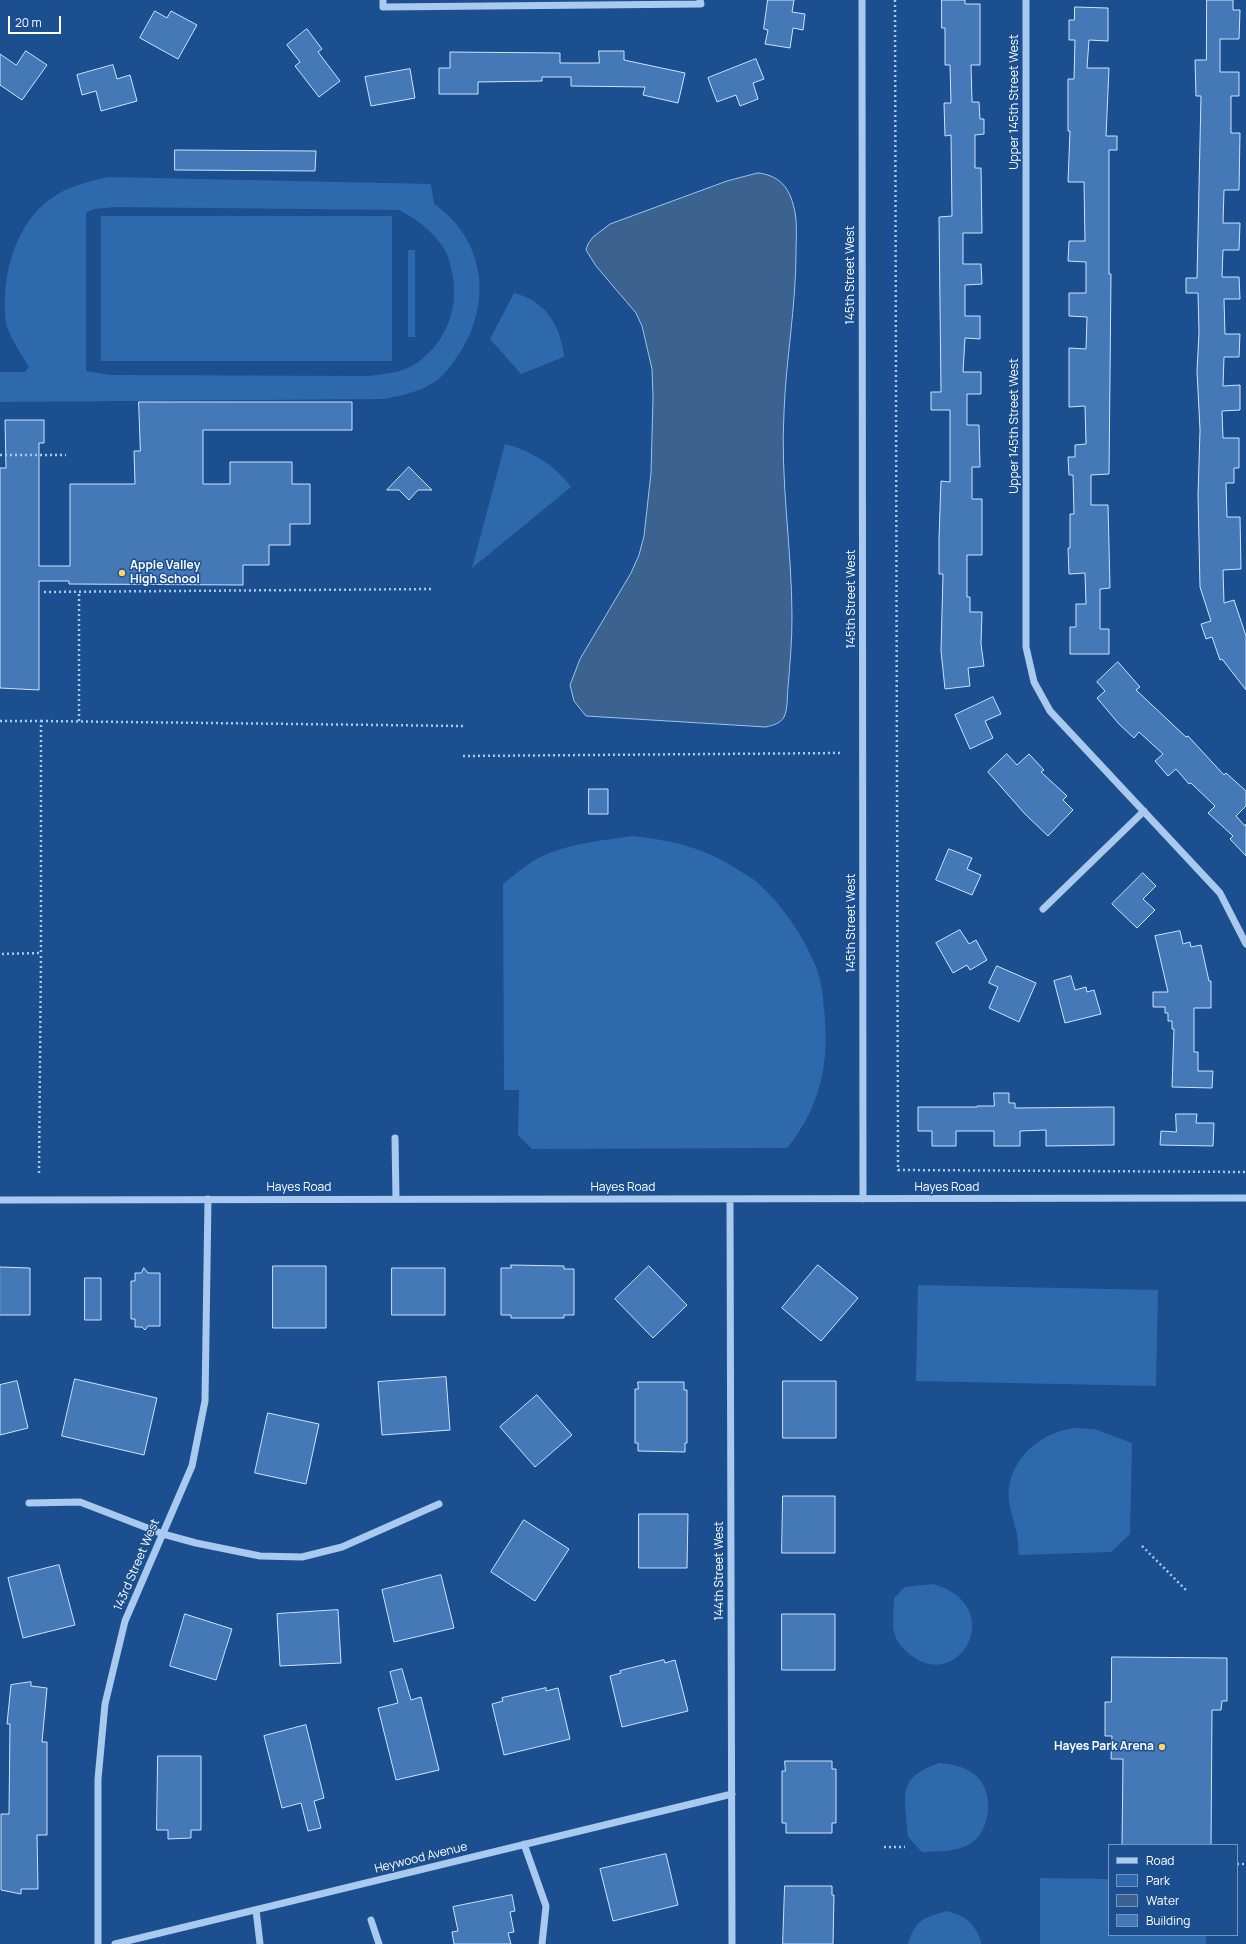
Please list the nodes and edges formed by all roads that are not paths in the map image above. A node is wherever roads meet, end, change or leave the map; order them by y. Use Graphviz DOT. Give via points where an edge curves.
graph roads {
  1 [pos="383,0"];
  2 [pos="700,0"];
  3 [pos="862,0"];
  4 [pos="1026,0"];
  5 [pos="1144,811"];
  6 [pos="1043,909"];
  7 [pos="1246,944"];
  8 [pos="395,1138"];
  9 [pos="1246,1198"];
  10 [pos="208,1199"];
  11 [pos="396,1199"];
  12 [pos="730,1199"];
  13 [pos="863,1199"];
  14 [pos="0,1200"];
  15 [pos="29,1503"];
  16 [pos="439,1504"];
  17 [pos="163,1534"];
  18 [pos="732,1794"];
  19 [pos="524,1844"];
  20 [pos="256,1910"];
  21 [pos="371,1920"];
  22 [pos="98,1944"];
  23 [pos="115,1944"];
  24 [pos="260,1944"];
  25 [pos="379,1944"];
  26 [pos="542,1944"];
  27 [pos="732,1944"];
  1 -- 2 [label="street" via="383,7 701,4"];
  3 -- 13 [label="street, 145th Street West"];
  4 -- 5 [label="street, Upper 145th Street West" via="1026,647 1034,682 1050,711"];
  5 -- 6 [label="street"];
  5 -- 7 [label="street, Upper 145th Street West" via="1220,893"];
  8 -- 11 [label="street"];
  9 -- 13 [label="street, Hayes Road"];
  10 -- 11 [label="street, Hayes Road"];
  10 -- 14 [label="street, Hayes Road"];
  10 -- 17 [label="street, 143rd Street West" via="205,1401 192,1466"];
  11 -- 12 [label="street, Hayes Road"];
  12 -- 13 [label="street, Hayes Road"];
  12 -- 18 [label="street, 144th Street West"];
  15 -- 17 [label="street" via="80,1502"];
  16 -- 17 [label="street" via="342,1547 302,1556 260,1556"];
  17 -- 22 [label="street, 143rd Street West" via="125,1621 105,1704 98,1780"];
  18 -- 19 [label="street, Heywood Avenue"];
  18 -- 27 [label="street, 144th Street West"];
  19 -- 20 [label="street, Heywood Avenue"];
  19 -- 26 [label="street" via="546,1906"];
  20 -- 23 [label="street, Heywood Avenue"];
  20 -- 24 [label="street"];
  21 -- 25 [label="street"];
}
